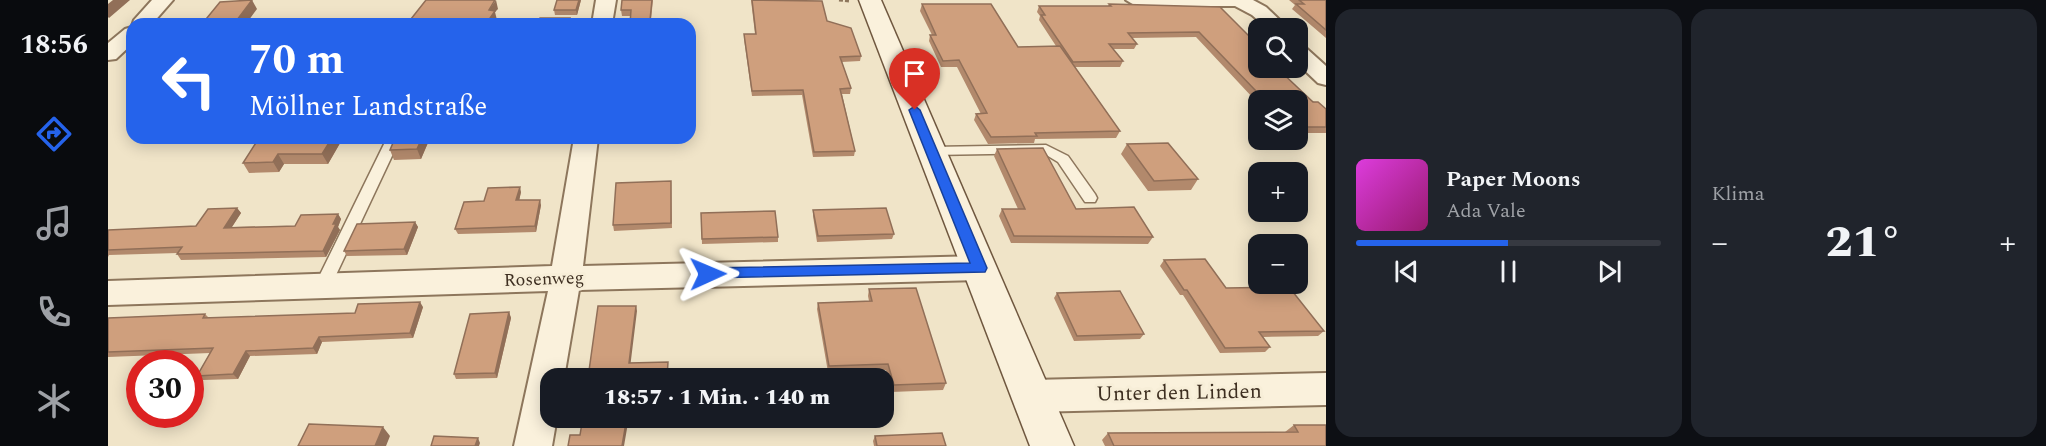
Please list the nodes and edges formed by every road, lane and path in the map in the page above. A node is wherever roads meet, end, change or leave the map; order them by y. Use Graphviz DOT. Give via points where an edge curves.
graph roads {
  1 [pos="163,0"];
  2 [pos="606,0"];
  3 [pos="870,0"];
  4 [pos="1136,0"];
  5 [pos="1240,0"];
  6 [pos="146,18"];
  7 [pos="603,18"];
  8 [pos="1267,18"];
  9 [pos="126,38"];
  10 [pos="108,54"];
  11 [pos="1308,61"];
  12 [pos="1326,78"];
  13 [pos="391,144"];
  14 [pos="585,144"];
  15 [pos="932,151"];
  16 [pos="1090,198"];
  17 [pos="980,268"];
  18 [pos="566,278"];
  19 [pos="322,287"];
  20 [pos="108,293"];
  21 [pos="1326,389"];
  22 [pos="1032,396"];
  23 [pos="533,446"];
  24 [pos="1052,446"];
  1 -- 6 [label="street"];
  2 -- 7 [label="street"];
  3 -- 15 [label="main road"];
  4 -- 5 [label="street"];
  5 -- 8 [label="street"];
  9 -- 10 [label="street"];
  11 -- 12 [label="street"];
  13 -- 19 [label="lane"];
  14 -- 18 [label="street"];
  15 -- 16 [label="lane" via="1046,149 1063,159"];
  15 -- 17 [label="main road"];
  17 -- 18 [label="street, Rosenweg"];
  17 -- 22 [label="main road"];
  18 -- 19 [label="street, Rosenweg"];
  18 -- 23 [label="street"];
  19 -- 20 [label="street, Rosenweg"];
  21 -- 22 [label="street, Unter den Linden"];
  22 -- 24 [label="main road"];
}
